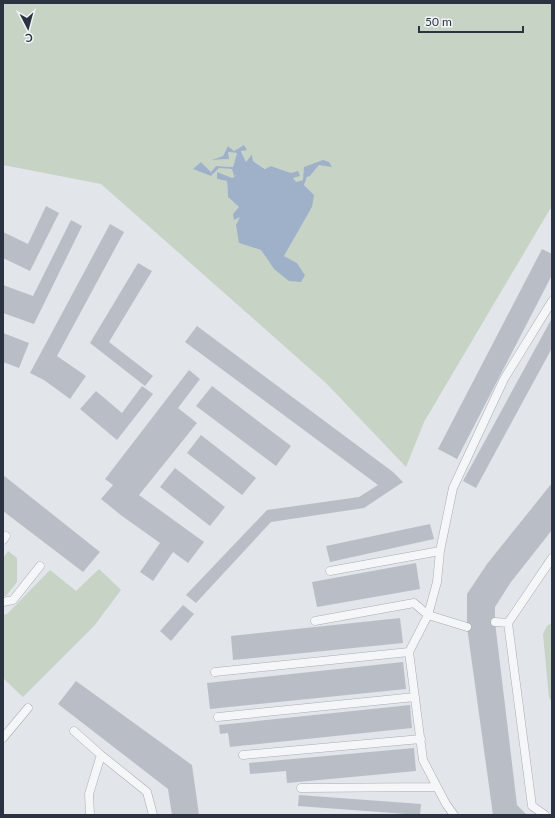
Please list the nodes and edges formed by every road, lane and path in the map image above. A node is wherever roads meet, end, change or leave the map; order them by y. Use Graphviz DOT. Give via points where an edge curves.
graph roads {
  1 [pos="552,301"];
  2 [pos="440,551"];
  3 [pos="552,558"];
  4 [pos="40,566"];
  5 [pos="330,571"];
  6 [pos="3,602"];
  7 [pos="428,615"];
  8 [pos="315,621"];
  9 [pos="495,622"];
  10 [pos="508,623"];
  11 [pos="467,627"];
  12 [pos="409,652"];
  13 [pos="215,672"];
  14 [pos="415,697"];
  15 [pos="28,708"];
  16 [pos="218,717"];
  17 [pos="74,731"];
  18 [pos="3,738"];
  19 [pos="421,739"];
  20 [pos="100,755"];
  21 [pos="243,755"];
  22 [pos="437,787"];
  23 [pos="301,788"];
  24 [pos="90,815"];
  25 [pos="153,815"];
  26 [pos="454,815"];
  27 [pos="545,815"];
  1 -- 2 [label="lane" via="504,379 453,488"];
  2 -- 5 [label="lane"];
  2 -- 7 [label="lane" via="437,582"];
  3 -- 10 [label="lane"];
  4 -- 6 [label="lane" via="13,600"];
  7 -- 8 [label="lane" via="414,603"];
  7 -- 11 [label="lane"];
  7 -- 12 [label="lane"];
  9 -- 10 [label="lane"];
  10 -- 27 [label="lane" via="532,806"];
  12 -- 13 [label="lane"];
  12 -- 14 [label="lane"];
  14 -- 16 [label="lane"];
  14 -- 19 [label="lane"];
  15 -- 18 [label="lane"];
  17 -- 20 [label="lane"];
  19 -- 21 [label="lane"];
  19 -- 22 [label="lane" via="423,760"];
  20 -- 24 [label="lane" via="88,794"];
  20 -- 25 [label="lane" via="147,792"];
  22 -- 23 [label="lane"];
  22 -- 26 [label="lane"];
}
